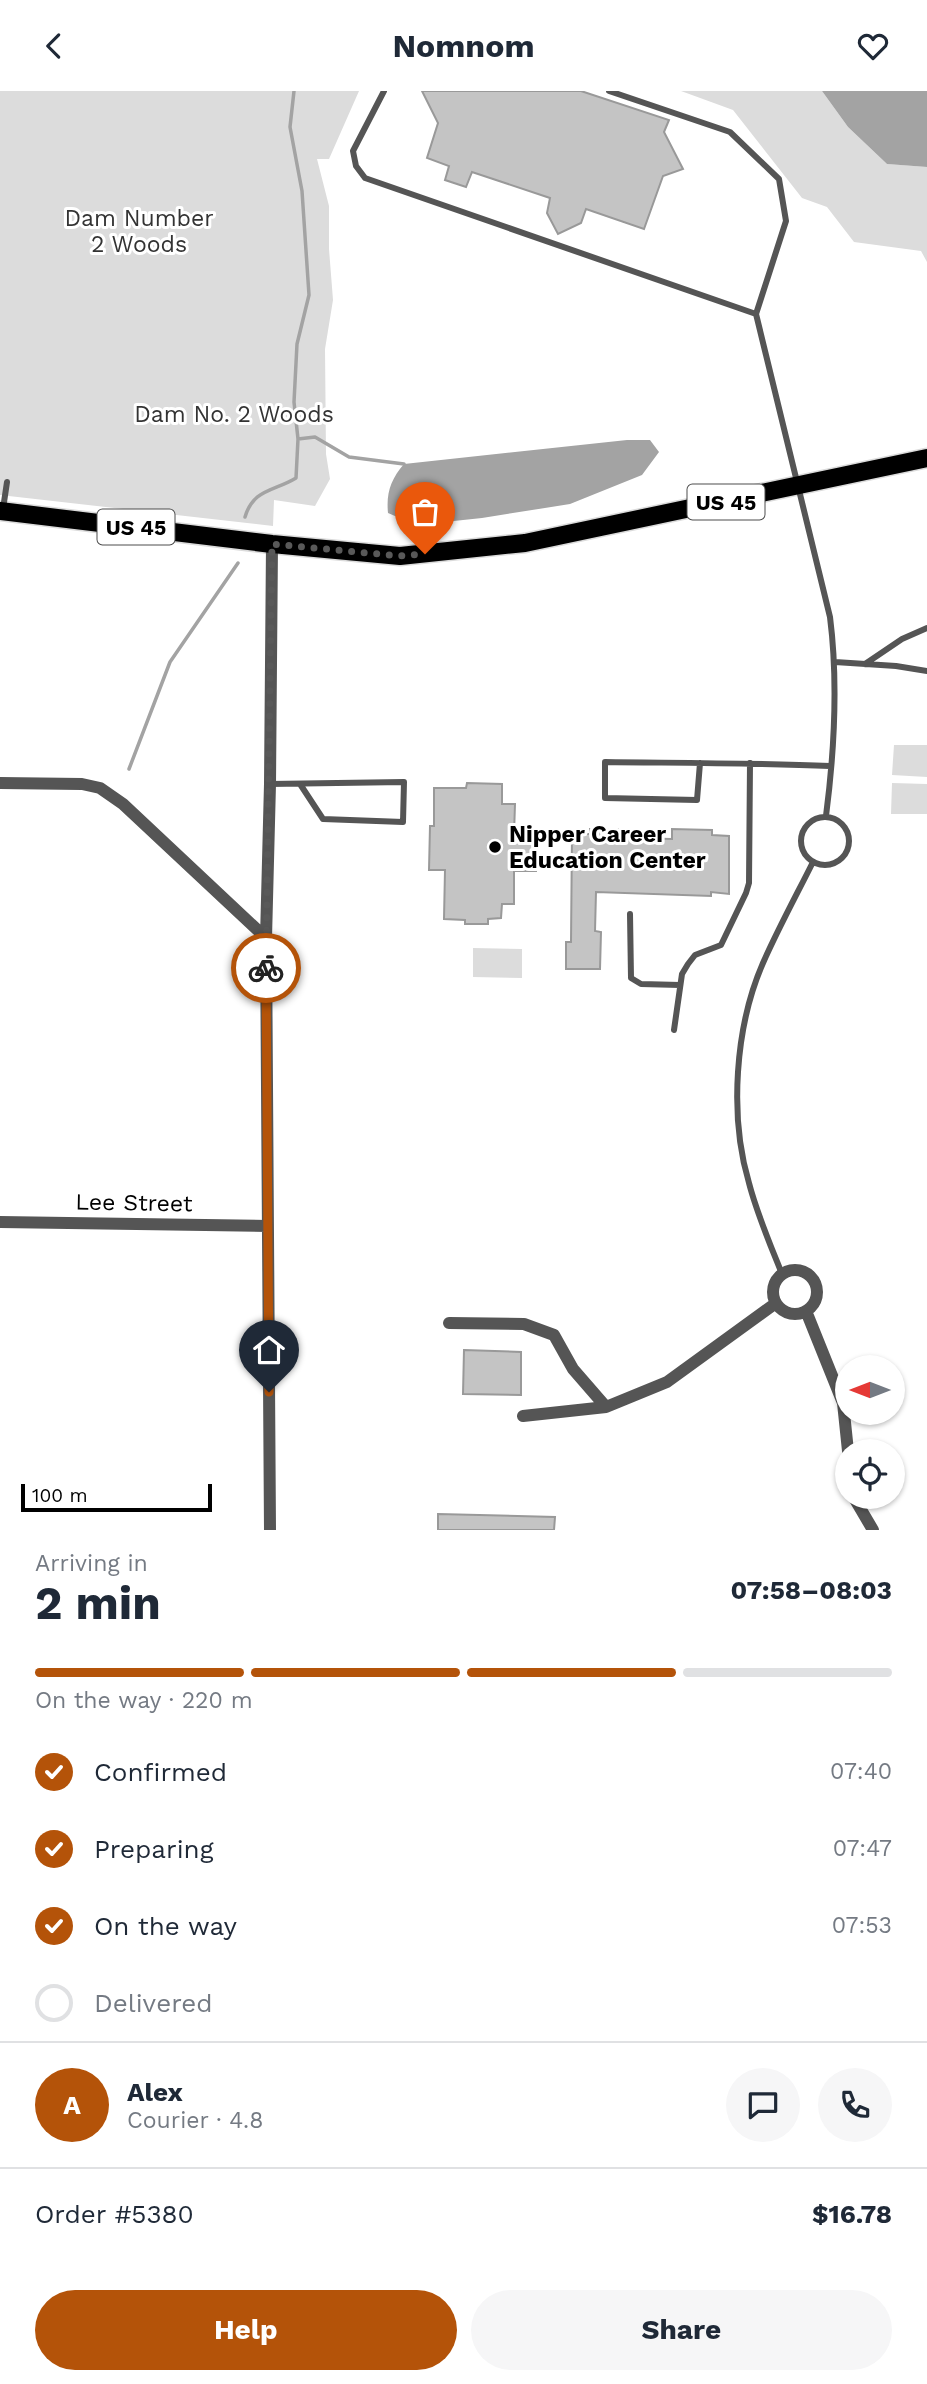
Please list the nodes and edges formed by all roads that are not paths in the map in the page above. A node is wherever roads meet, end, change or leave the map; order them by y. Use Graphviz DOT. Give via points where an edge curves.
graph roads {
  1 [pos="384,91"];
  2 [pos="609,91"];
  3 [pos="757,314"];
  4 [pos="927,458"];
  5 [pos="7,482"];
  6 [pos="799,487"];
  7 [pos="2,511"];
  8 [pos="272,544"];
  9 [pos="927,628"];
  10 [pos="835,662"];
  11 [pos="865,664"];
  12 [pos="927,671"];
  13 [pos="699,763"];
  14 [pos="750,763"];
  15 [pos="830,766"];
  16 [pos="0,783"];
  17 [pos="270,784"];
  18 [pos="300,784"];
  19 [pos="825,817"];
  20 [pos="813,862"];
  21 [pos="630,914"];
  22 [pos="266,938"];
  23 [pos="680,985"];
  24 [pos="674,1030"];
  25 [pos="0,1222"];
  26 [pos="268,1226"];
  27 [pos="782,1274"];
  28 [pos="776,1303"];
  29 [pos="806,1311"];
  30 [pos="449,1323"];
  31 [pos="606,1408"];
  32 [pos="523,1416"];
  33 [pos="847,1439"];
  34 [pos="861,1509"];
  35 [pos="270,1530"];
  36 [pos="873,1530"];
  1 -- 3 [label="lane" via="353,151 365,178"];
  2 -- 3 [label="lane" via="730,132 779,180 786,221"];
  3 -- 6 [label="lane"];
  4 -- 6 [label="main road, US 45"];
  5 -- 7 [label="lane"];
  6 -- 8 [label="main road, US 45" via="513,545 400,556"];
  6 -- 10 [label="lane" via="830,617"];
  7 -- 8 [label="main road, US 45"];
  8 -- 17 [label="street"];
  9 -- 11 [label="lane"];
  10 -- 11 [label="lane"];
  10 -- 15 [label="lane"];
  11 -- 12 [label="lane"];
  13 -- 13 [label="lane" via="697,800 605,798 604,762"];
  13 -- 14 [label="lane"];
  14 -- 15 [label="lane"];
  14 -- 23 [label="lane" via="746,893 721,945 695,955"];
  15 -- 19 [label="lane"];
  16 -- 22 [label="street" via="100,788 123,804"];
  17 -- 18 [label="lane"];
  17 -- 22 [label="street"];
  18 -- 18 [label="lane" via="404,782 403,822 323,819"];
  19 -- 20 [label="lane" via="810,821 801,834 802,850"];
  19 -- 20 [label="lane" via="845,828 847,851 836,863"];
  20 -- 27 [label="lane" via="763,963 743,1030 739,1070 739,1132 748,1182"];
  21 -- 23 [label="lane" via="631,978 641,984"];
  22 -- 26 [label="street"];
  23 -- 24 [label="lane"];
  25 -- 26 [label="street, Lee Street"];
  26 -- 35 [label="street"];
  27 -- 28 [label="street" via="774,1284"];
  27 -- 29 [label="street" via="800,1270 811,1277 817,1295"];
  28 -- 29 [label="street" via="789,1313"];
  28 -- 31 [label="street" via="667,1382"];
  29 -- 33 [label="street" via="843,1403"];
  30 -- 31 [label="street" via="524,1324 554,1335 573,1369"];
  31 -- 32 [label="street"];
  34 -- 36 [label="street"];
}
